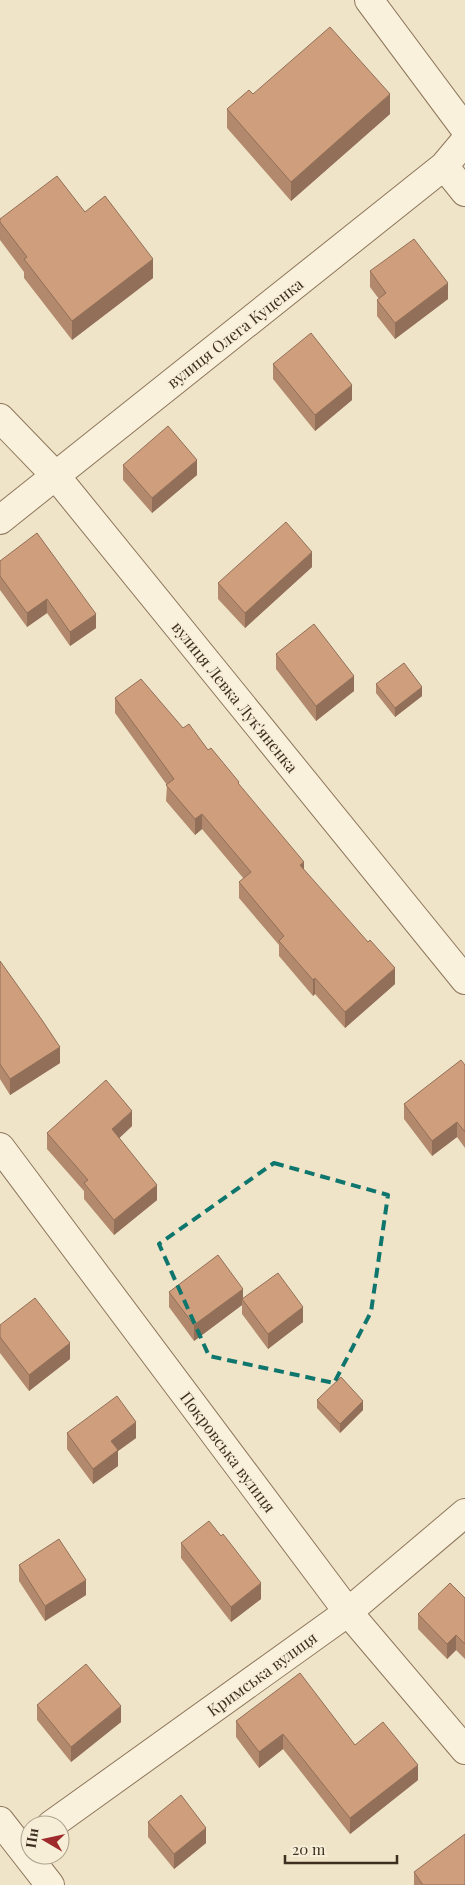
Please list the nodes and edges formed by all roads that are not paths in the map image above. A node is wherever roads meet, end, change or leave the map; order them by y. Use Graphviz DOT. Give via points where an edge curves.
graph roads {
  1 [pos="369,0"];
  2 [pos="465,129"];
  3 [pos="465,141"];
  4 [pos="444,166"];
  5 [pos="465,192"];
  6 [pos="0,418"];
  7 [pos="55,475"];
  8 [pos="0,520"];
  9 [pos="465,980"];
  10 [pos="0,1147"];
  11 [pos="465,1513"];
  12 [pos="348,1612"];
  13 [pos="465,1750"];
  14 [pos="65,1815"];
  15 [pos="0,1821"];
  16 [pos="20,1839"];
  17 [pos="38,1865"];
  18 [pos="50,1885"];
  1 -- 2 [label="street"];
  3 -- 4 [label="street, вулиця Олега Куценка"];
  4 -- 5 [label="street"];
  4 -- 7 [label="street, вулиця Олега Куценка"];
  6 -- 7 [label="street, вулиця Левка Лук'яненка"];
  7 -- 8 [label="street, вулиця Олега Куценка"];
  7 -- 9 [label="street, вулиця Левка Лук'яненка"];
  10 -- 12 [label="street, Покровська вулиця"];
  11 -- 12 [label="street, Кримська вулиця"];
  12 -- 13 [label="street, Покровська вулиця"];
  12 -- 14 [label="street, Кримська вулиця"];
  15 -- 16 [label="street"];
  17 -- 18 [label="street"];
}
